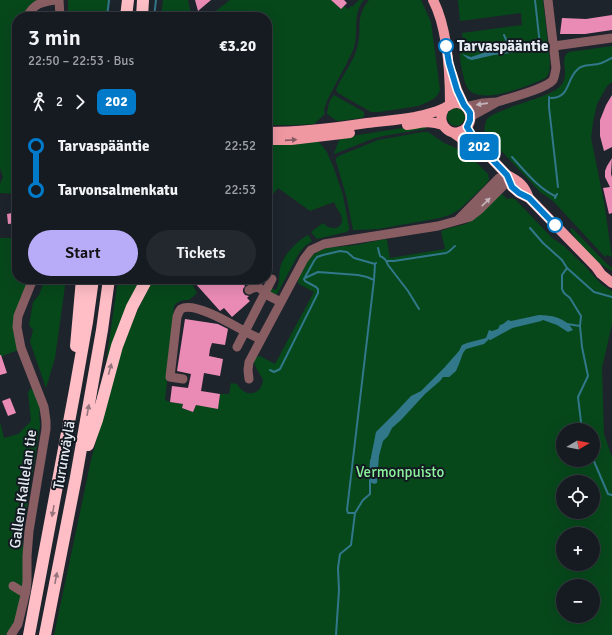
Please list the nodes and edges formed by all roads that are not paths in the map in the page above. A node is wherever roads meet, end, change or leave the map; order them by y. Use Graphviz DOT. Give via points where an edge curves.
graph roads {
  1 [pos="56,0"];
  2 [pos="60,0"];
  3 [pos="128,0"];
  4 [pos="143,0"];
  5 [pos="433,0"];
  6 [pos="548,0"];
  7 [pos="30,12"];
  8 [pos="60,12"];
  9 [pos="127,12"];
  10 [pos="142,12"];
  11 [pos="612,38"];
  12 [pos="554,46"];
  13 [pos="449,63"];
  14 [pos="497,102"];
  15 [pos="447,106"];
  16 [pos="465,106"];
  17 [pos="470,116"];
  18 [pos="443,125"];
  19 [pos="467,127"];
  20 [pos="339,131"];
  21 [pos="272,132"];
  22 [pos="452,132"];
  23 [pos="315,134"];
  24 [pos="272,140"];
  25 [pos="480,148"];
  26 [pos="507,175"];
  27 [pos="596,267"];
  28 [pos="612,274"];
  29 [pos="612,283"];
  30 [pos="31,284"];
  31 [pos="81,284"];
  32 [pos="92,284"];
  33 [pos="108,284"];
  34 [pos="145,284"];
  35 [pos="269,284"];
  36 [pos="249,290"];
  37 [pos="265,292"];
  38 [pos="281,302"];
  39 [pos="245,332"];
  40 [pos="261,339"];
  41 [pos="236,347"];
  42 [pos="183,379"];
  43 [pos="249,380"];
  44 [pos="76,390"];
  45 [pos="76,476"];
  46 [pos="13,586"];
  47 [pos="26,591"];
  48 [pos="11,635"];
  49 [pos="29,635"];
  50 [pos="45,635"];
  1 -- 7 [label="street" via="37,4"];
  2 -- 8 [label="street"];
  3 -- 9 [label="highway"];
  4 -- 10 [label="highway"];
  5 -- 13 [label="main road" via="444,30"];
  6 -- 12 [label="street"];
  11 -- 12 [label="street"];
  12 -- 14 [label="street" via="555,74 552,82 532,92"];
  13 -- 15 [label="main road"];
  13 -- 16 [label="main road"];
  14 -- 16 [label="street, one-way"];
  14 -- 17 [label="street"];
  15 -- 16 [label="main road" via="457,103"];
  15 -- 18 [label="main road" via="441,116"];
  15 -- 20 [label="main road" via="416,117"];
  16 -- 17 [label="main road"];
  17 -- 19 [label="main road"];
  18 -- 20 [label="main road" via="429,122"];
  18 -- 22 [label="main road"];
  19 -- 22 [label="main road"];
  19 -- 25 [label="main road"];
  20 -- 23 [label="main road"];
  21 -- 23 [label="main road"];
  22 -- 25 [label="main road" via="472,146"];
  24 -- 23 [label="main road, one-way" via="291,140"];
  25 -- 26 [label="main road"];
  26 -- 27 [label="main road" via="518,181 529,198"];
  26 -- 38 [label="street" via="505,184 470,217 438,226 324,244 311,250"];
  27 -- 28 [label="main road"];
  27 -- 29 [label="main road"];
  30 -- 47 [label="street, Gallen-Kallelan tie" via="18,316 17,327 21,348 44,407 46,429 28,538"];
  31 -- 44 [label="highway" via="76,338"];
  32 -- 44 [label="highway, Turunväylä"];
  45 -- 33 [label="highway, Turunväylä, one-way"];
  45 -- 34 [label="highway, one-way" via="97,420 117,346"];
  35 -- 37 [label="street"];
  36 -- 37 [label="street" via="259,288"];
  37 -- 38 [label="street"];
  37 -- 39 [label="street"];
  38 -- 40 [label="street"];
  39 -- 40 [label="street"];
  39 -- 41 [label="street"];
  39 -- 42 [label="street" via="225,320 196,309 186,307 178,312 170,377"];
  40 -- 43 [label="street" via="249,362"];
  44 -- 49 [label="highway, Turunväylä, one-way"];
  50 -- 45 [label="highway, Turunväylä, one-way"];
  46 -- 47 [label="street"];
  47 -- 48 [label="street, Gallen-Kallelan tie" via="18,624"];
}
